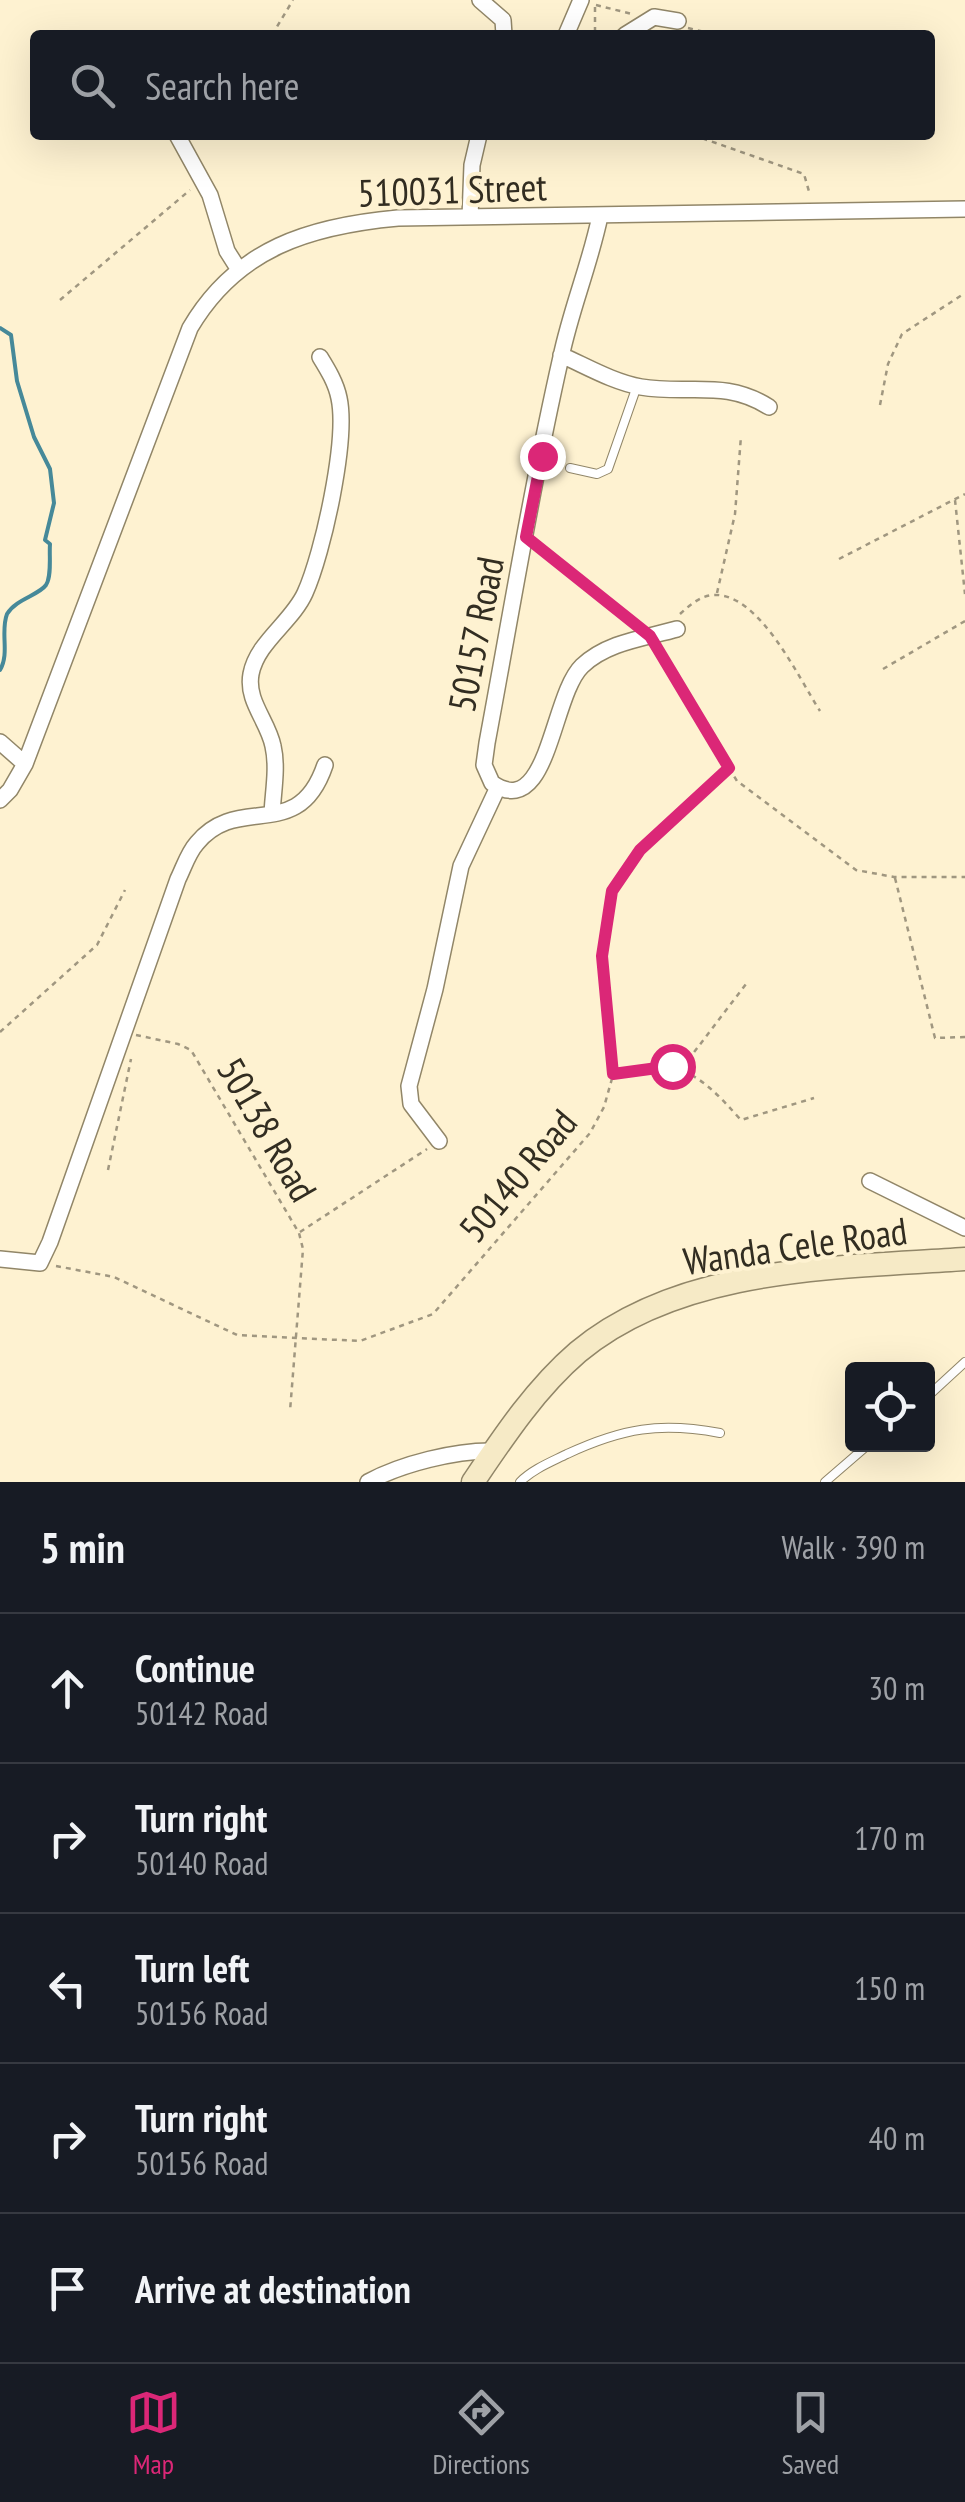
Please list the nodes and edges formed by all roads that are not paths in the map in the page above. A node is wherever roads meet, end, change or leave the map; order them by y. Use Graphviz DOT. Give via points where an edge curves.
graph roads {
  1 [pos="480,0"];
  2 [pos="581,0"];
  3 [pos="678,20"];
  4 [pos="504,30"];
  5 [pos="568,30"];
  6 [pos="634,30"];
  7 [pos="180,140"];
  8 [pos="479,140"];
  9 [pos="965,210"];
  10 [pos="600,216"];
  11 [pos="470,217"];
  12 [pos="239,270"];
  13 [pos="561,355"];
  14 [pos="320,357"];
  15 [pos="638,386"];
  16 [pos="769,407"];
  17 [pos="570,468"];
  18 [pos="676,623"];
  19 [pos="0,742"];
  20 [pos="25,764"];
  21 [pos="324,765"];
  22 [pos="498,788"];
  23 [pos="0,800"];
  24 [pos="272,814"];
  25 [pos="438,1141"];
  26 [pos="870,1181"];
  27 [pos="965,1228"];
  28 [pos="965,1258"];
  29 [pos="0,1260"];
  30 [pos="965,1362"];
  31 [pos="935,1390"];
  32 [pos="720,1433"];
  33 [pos="494,1451"];
  34 [pos="860,1452"];
  35 [pos="368,1482"];
  36 [pos="473,1482"];
  37 [pos="520,1482"];
  38 [pos="825,1482"];
  1 -- 4 [label="street" via="503,20"];
  2 -- 5 [label="street"];
  3 -- 6 [label="street" via="654,17"];
  7 -- 12 [label="street"];
  8 -- 11 [label="street"];
  9 -- 10 [label="street, 510031 Street"];
  10 -- 11 [label="street, 510031 Street"];
  10 -- 13 [label="street, 50157 Road"];
  11 -- 12 [label="street, 510031 Street" via="354,222 306,234"];
  12 -- 20 [label="street, 510031 Street" via="190,328"];
  13 -- 15 [label="street"];
  13 -- 22 [label="street, 50157 Road" via="487,743 486,775"];
  14 -- 24 [label="street" via="341,412 329,506 306,592 262,649 251,676 274,750"];
  15 -- 16 [label="street" via="734,390"];
  15 -- 17 [label="lane" via="608,470"];
  18 -- 22 [label="street" via="584,664 563,696 532,784 511,792"];
  19 -- 20 [label="street"];
  20 -- 23 [label="street, 510031 Street"];
  21 -- 24 [label="street" via="311,796"];
  22 -- 25 [label="street" via="460,866 409,1086 411,1104"];
  24 -- 29 [label="street" via="228,822 197,842 40,1263"];
  26 -- 27 [label="street"];
  28 -- 33 [label="street, Wanda Cele Road" via="736,1281 664,1300 577,1353"];
  30 -- 31 [label="lane"];
  32 -- 37 [label="lane" via="674,1426 632,1430 576,1450"];
  33 -- 35 [label="street" via="464,1452"];
  33 -- 36 [label="street, Wanda Cele Road"];
  34 -- 38 [label="lane"];
}
